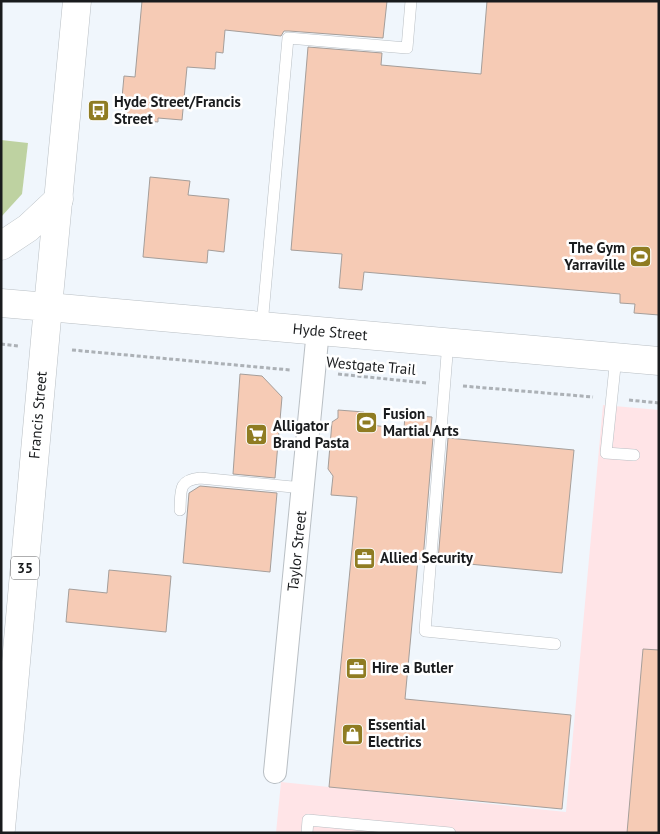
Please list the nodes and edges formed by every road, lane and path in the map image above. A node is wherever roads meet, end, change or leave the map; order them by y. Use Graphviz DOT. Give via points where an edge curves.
graph roads {
  1 [pos="77,1"];
  2 [pos="412,1"];
  3 [pos="59,199"];
  4 [pos="1,246"];
  5 [pos="1,303"];
  6 [pos="48,307"];
  7 [pos="262,325"];
  8 [pos="318,330"];
  9 [pos="448,342"];
  10 [pos="1,344"];
  11 [pos="12,345"];
  12 [pos="81,351"];
  13 [pos="616,358"];
  14 [pos="659,361"];
  15 [pos="314,372"];
  16 [pos="445,384"];
  17 [pos="611,398"];
  18 [pos="659,402"];
  19 [pos="634,455"];
  20 [pos="303,488"];
  21 [pos="180,510"];
  22 [pos="555,644"];
  23 [pos="275,772"];
  24 [pos="1,829"];
  25 [pos="307,833"];
  26 [pos="450,833"];
  1 -- 3 [label="main road, Francis Street"];
  2 -- 7 [label="lane" via="407,48 288,38"];
  3 -- 4 [label="main road" via="28,228"];
  3 -- 6 [label="main road, Francis Street"];
  5 -- 6 [label="main road, Hyde Street"];
  6 -- 7 [label="main road, Hyde Street"];
  6 -- 24 [label="main road, Francis Street / 35"];
  7 -- 8 [label="main road, Hyde Street"];
  8 -- 9 [label="main road, Hyde Street"];
  8 -- 15 [label="street, Taylor Street"];
  9 -- 13 [label="main road, Hyde Street"];
  9 -- 16 [label="lane"];
  10 -- 11 [label="path"];
  12 -- 15 [label="path, Westgate Trail"];
  13 -- 14 [label="main road, Hyde Street"];
  13 -- 17 [label="lane"];
  15 -- 16 [label="path, Westgate Trail"];
  15 -- 20 [label="street, Taylor Street"];
  16 -- 17 [label="path, Westgate Trail"];
  16 -- 22 [label="lane" via="425,631"];
  17 -- 18 [label="path, Westgate Trail"];
  17 -- 19 [label="lane" via="606,453"];
  20 -- 21 [label="lane" via="191,479 182,488"];
  20 -- 23 [label="street, Taylor Street"];
  25 -- 26 [label="lane" via="308,820"];
}
